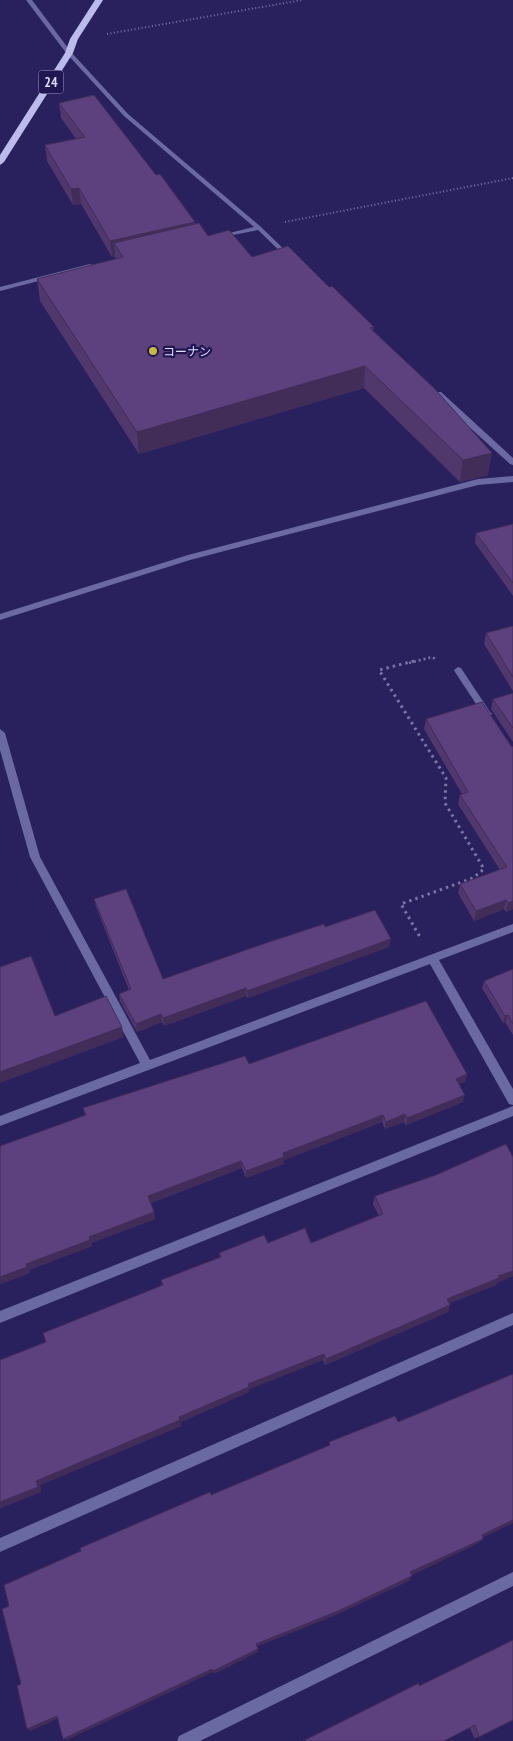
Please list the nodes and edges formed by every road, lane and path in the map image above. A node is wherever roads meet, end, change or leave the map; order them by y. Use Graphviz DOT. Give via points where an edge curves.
graph roads {
  1 [pos="29,0"];
  2 [pos="99,0"];
  3 [pos="302,0"];
  4 [pos="74,39"];
  5 [pos="69,52"];
  6 [pos="0,162"];
  7 [pos="513,178"];
  8 [pos="260,228"];
  9 [pos="211,239"];
  10 [pos="94,265"];
  11 [pos="298,265"];
  12 [pos="0,289"];
  13 [pos="433,390"];
  14 [pos="513,462"];
  15 [pos="513,479"];
  16 [pos="0,617"];
  17 [pos="458,670"];
  18 [pos="491,719"];
  19 [pos="0,733"];
  20 [pos="473,878"];
  21 [pos="478,885"];
  22 [pos="513,928"];
  23 [pos="432,958"];
  24 [pos="147,1065"];
  25 [pos="513,1100"];
  26 [pos="513,1111"];
  27 [pos="0,1120"];
  28 [pos="0,1317"];
  29 [pos="513,1319"];
  30 [pos="0,1545"];
  31 [pos="513,1580"];
  32 [pos="184,1741"];
  1 -- 5 [label="street"];
  2 -- 4 [label="highway, 24"];
  3 -- 4 [label="path"];
  4 -- 5 [label="highway, 24"];
  5 -- 6 [label="highway, 24"];
  5 -- 8 [label="street" via="126,114"];
  7 -- 8 [label="path"];
  8 -- 9 [label="street"];
  8 -- 11 [label="street"];
  10 -- 12 [label="street"];
  13 -- 14 [label="street"];
  15 -- 16 [label="street" via="478,482 188,558"];
  17 -- 18 [label="street"];
  17 -- 20 [label="path" via="432,658 379,670 446,778 445,803 484,869"];
  19 -- 24 [label="street" via="35,857"];
  20 -- 21 [label="path"];
  20 -- 23 [label="path" via="401,904"];
  22 -- 23 [label="street"];
  23 -- 24 [label="street"];
  23 -- 25 [label="street"];
  24 -- 27 [label="street"];
  26 -- 28 [label="street"];
  29 -- 30 [label="street"];
  31 -- 32 [label="street"];
}
